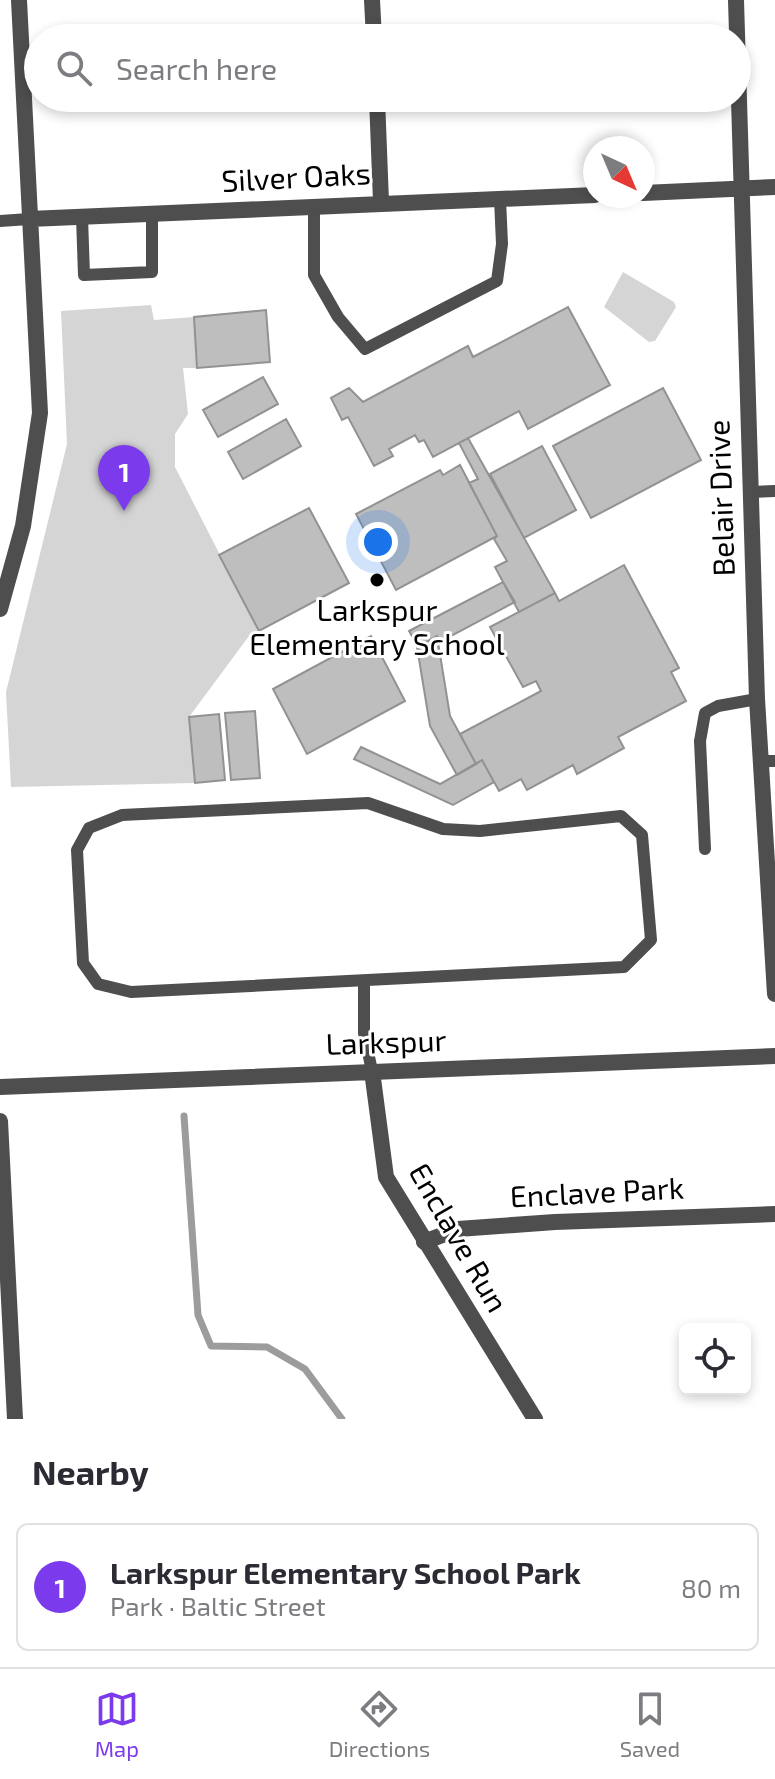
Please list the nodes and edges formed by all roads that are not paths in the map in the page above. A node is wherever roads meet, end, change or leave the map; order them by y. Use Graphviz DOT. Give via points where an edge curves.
graph roads {
  1 [pos="19,0"];
  2 [pos="372,0"];
  3 [pos="736,0"];
  4 [pos="373,24"];
  5 [pos="737,24"];
  6 [pos="24,110"];
  7 [pos="24,112"];
  8 [pos="378,112"];
  9 [pos="740,112"];
  10 [pos="775,187"];
  11 [pos="743,188"];
  12 [pos="655,192"];
  13 [pos="583,196"];
  14 [pos="500,199"];
  15 [pos="381,202"];
  16 [pos="314,205"];
  17 [pos="152,213"];
  18 [pos="82,217"];
  19 [pos="29,219"];
  20 [pos="0,221"];
  21 [pos="775,491"];
  22 [pos="750,492"];
  23 [pos="0,609"];
  24 [pos="757,699"];
  25 [pos="768,761"];
  26 [pos="705,849"];
  27 [pos="772,908"];
  28 [pos="364,982"];
  29 [pos="775,994"];
  30 [pos="775,1056"];
  31 [pos="372,1071"];
  32 [pos="0,1087"];
  33 [pos="0,1121"];
  34 [pos="775,1214"];
  35 [pos="424,1242"];
  36 [pos="15,1419"];
  37 [pos="535,1419"];
  1 -- 6 [label="street"];
  2 -- 4 [label="street"];
  3 -- 5 [label="street, Belair Drive"];
  7 -- 19 [label="street"];
  8 -- 15 [label="street"];
  9 -- 11 [label="street, Belair Drive"];
  10 -- 11 [label="street"];
  11 -- 12 [label="street"];
  11 -- 22 [label="street, Belair Drive"];
  13 -- 14 [label="street, Silver Oaks"];
  14 -- 15 [label="street, Silver Oaks"];
  14 -- 16 [label="lane" via="497,281 365,349 338,317 314,275"];
  15 -- 16 [label="street, Silver Oaks"];
  16 -- 17 [label="street, Silver Oaks"];
  17 -- 18 [label="street, Silver Oaks"];
  17 -- 18 [label="lane" via="152,272 84,275"];
  18 -- 19 [label="street, Silver Oaks"];
  19 -- 20 [label="lane, Silver Oaks"];
  19 -- 23 [label="street" via="40,413 23,526"];
  21 -- 22 [label="lane"];
  22 -- 24 [label="street, Belair Drive"];
  24 -- 25 [label="street, Belair Drive"];
  24 -- 26 [label="lane" via="705,713 700,741"];
  25 -- 27 [label="street, Belair Drive"];
  27 -- 29 [label="street, Belair Drive"];
  28 -- 28 [label="lane" via="624,967 651,940 642,835 621,816 480,831 443,829 368,803 122,815 89,828 77,850 83,963 98,984 131,992"];
  28 -- 31 [label="lane" via="364,1033"];
  30 -- 31 [label="street, Larkspur"];
  31 -- 32 [label="street, Larkspur"];
  31 -- 35 [label="street, Enclave Run" via="386,1177"];
  33 -- 36 [label="street"];
  34 -- 35 [label="street, Enclave Park" via="458,1229"];
  35 -- 37 [label="street, Enclave Run"];
}
